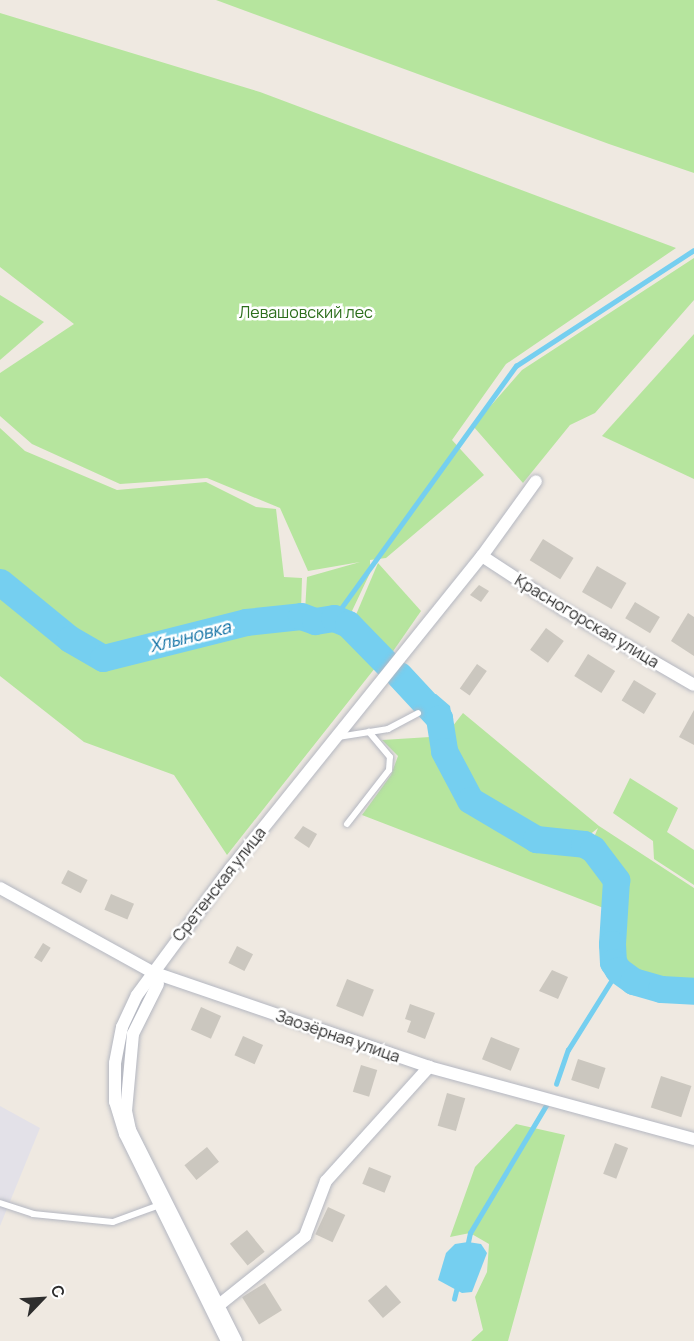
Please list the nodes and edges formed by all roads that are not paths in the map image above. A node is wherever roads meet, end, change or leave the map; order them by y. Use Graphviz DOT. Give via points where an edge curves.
graph roads {
  1 [pos="536,482"];
  2 [pos="482,556"];
  3 [pos="694,685"];
  4 [pos="418,713"];
  5 [pos="369,732"];
  6 [pos="331,738"];
  7 [pos="347,824"];
  8 [pos="0,888"];
  9 [pos="152,972"];
  10 [pos="159,984"];
  11 [pos="429,1067"];
  12 [pos="694,1139"];
  13 [pos="0,1203"];
  14 [pos="156,1206"];
  15 [pos="216,1308"];
  16 [pos="227,1341"];
  17 [pos="237,1341"];
  1 -- 2 [label="street, Сретенская улица"];
  2 -- 3 [label="street, Красногорская улица" via="563,609"];
  2 -- 6 [label="street, Сретенская улица"];
  4 -- 5 [label="lane" via="388,729"];
  5 -- 6 [label="lane"];
  5 -- 7 [label="lane" via="390,757 389,770"];
  6 -- 9 [label="street, Сретенская улица"];
  8 -- 9 [label="street, Заозёрная улица"];
  9 -- 11 [label="street, Заозёрная улица"];
  9 -- 14 [label="street, Сретенская улица" via="122,1027 115,1063 115,1102"];
  10 -- 15 [label="street" via="133,1034 126,1111 130,1130"];
  11 -- 12 [label="street, Заозёрная улица"];
  11 -- 15 [label="street" via="326,1181 305,1236"];
  13 -- 14 [label="lane" via="33,1214 113,1222"];
  14 -- 15 [label="street, Сретенская улица"];
  15 -- 16 [label="street, Сретенская улица"];
  15 -- 17 [label="street"];
}
